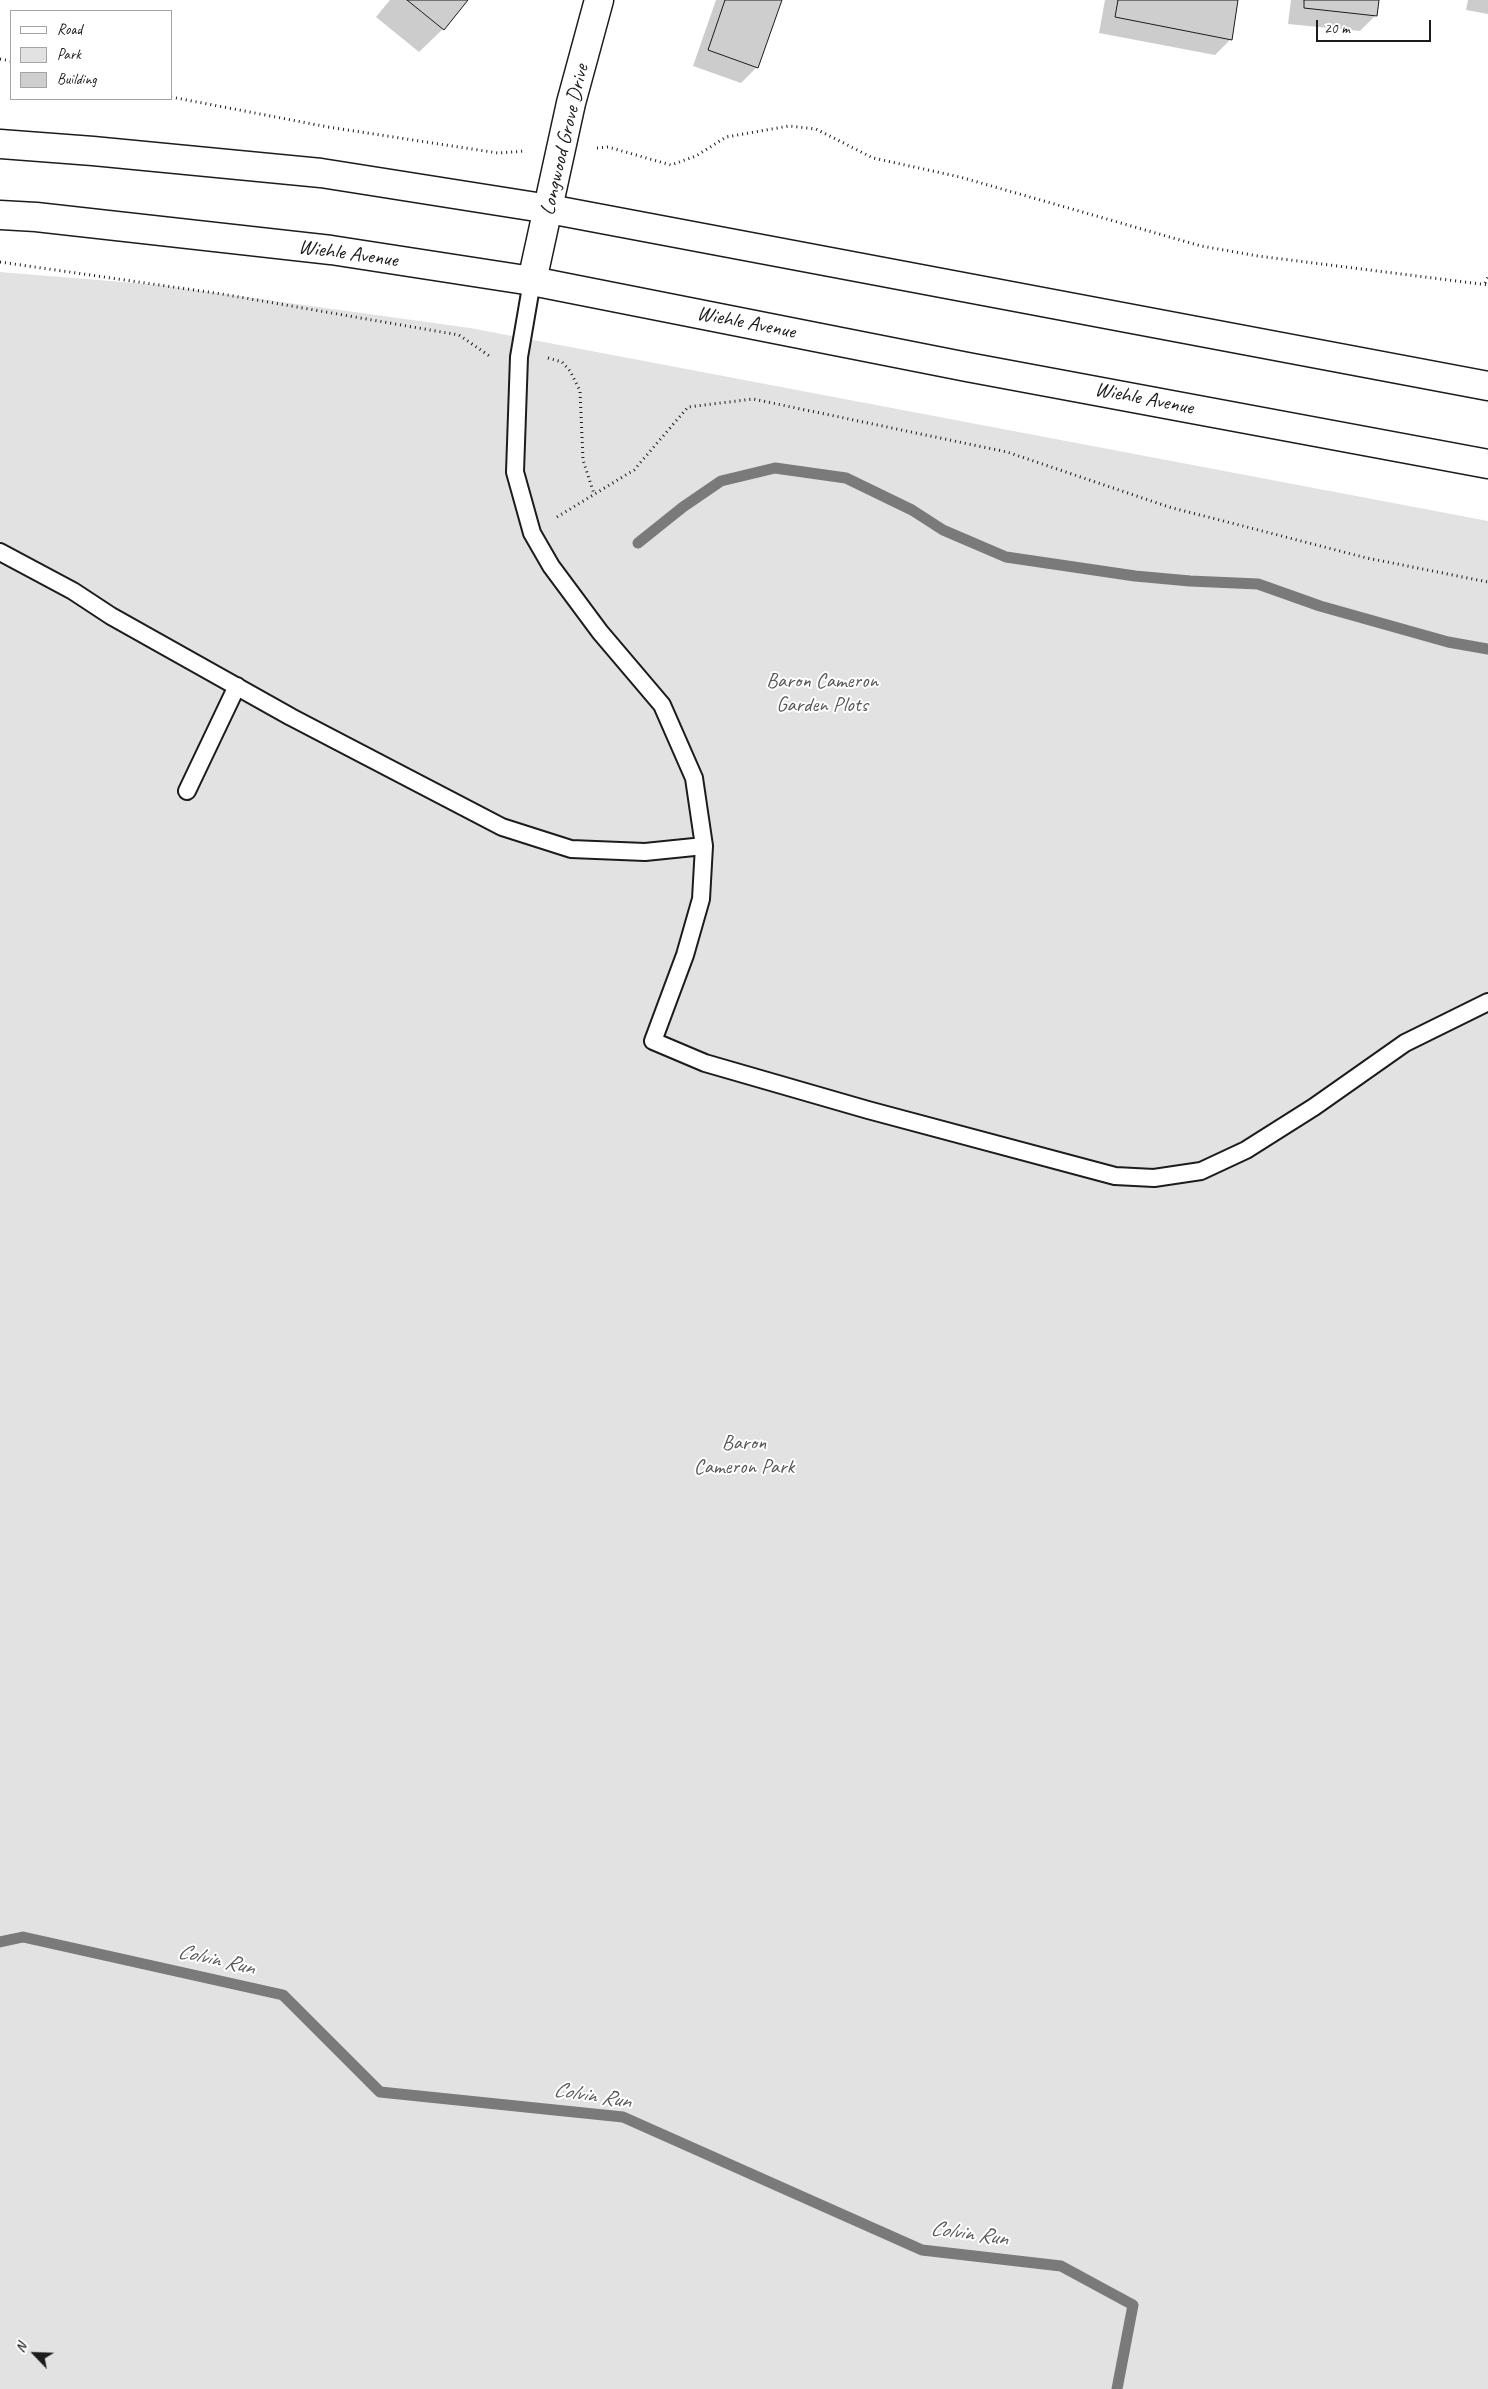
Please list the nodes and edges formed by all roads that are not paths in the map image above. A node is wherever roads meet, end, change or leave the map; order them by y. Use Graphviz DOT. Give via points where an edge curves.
graph roads {
  1 [pos="599,0"];
  2 [pos="0,144"];
  3 [pos="549,209"];
  4 [pos="0,215"];
  5 [pos="532,281"];
  6 [pos="1488,386"];
  7 [pos="1488,464"];
  8 [pos="0,552"];
  9 [pos="237,686"];
  10 [pos="187,791"];
  11 [pos="704,846"];
  12 [pos="1488,1002"];
  1 -- 3 [label="main road, Longwood Grove Drive" via="571,104"];
  2 -- 3 [label="main road" via="321,173"];
  3 -- 5 [label="main road, Longwood Grove Drive"];
  3 -- 6 [label="main road"];
  4 -- 5 [label="main road, Wiehle Avenue" via="321,249"];
  5 -- 7 [label="main road, Wiehle Avenue"];
  5 -- 11 [label="lane" via="519,356 515,472 532,533 551,566 600,632 662,705 694,778"];
  8 -- 9 [label="lane"];
  9 -- 10 [label="lane"];
  9 -- 11 [label="lane" via="412,782 502,827 571,849 645,852"];
  11 -- 12 [label="lane" via="700,899 685,955 653,1041 724,1069 1115,1176 1154,1178 1201,1171 1246,1150 1314,1107 1405,1042"];
}
